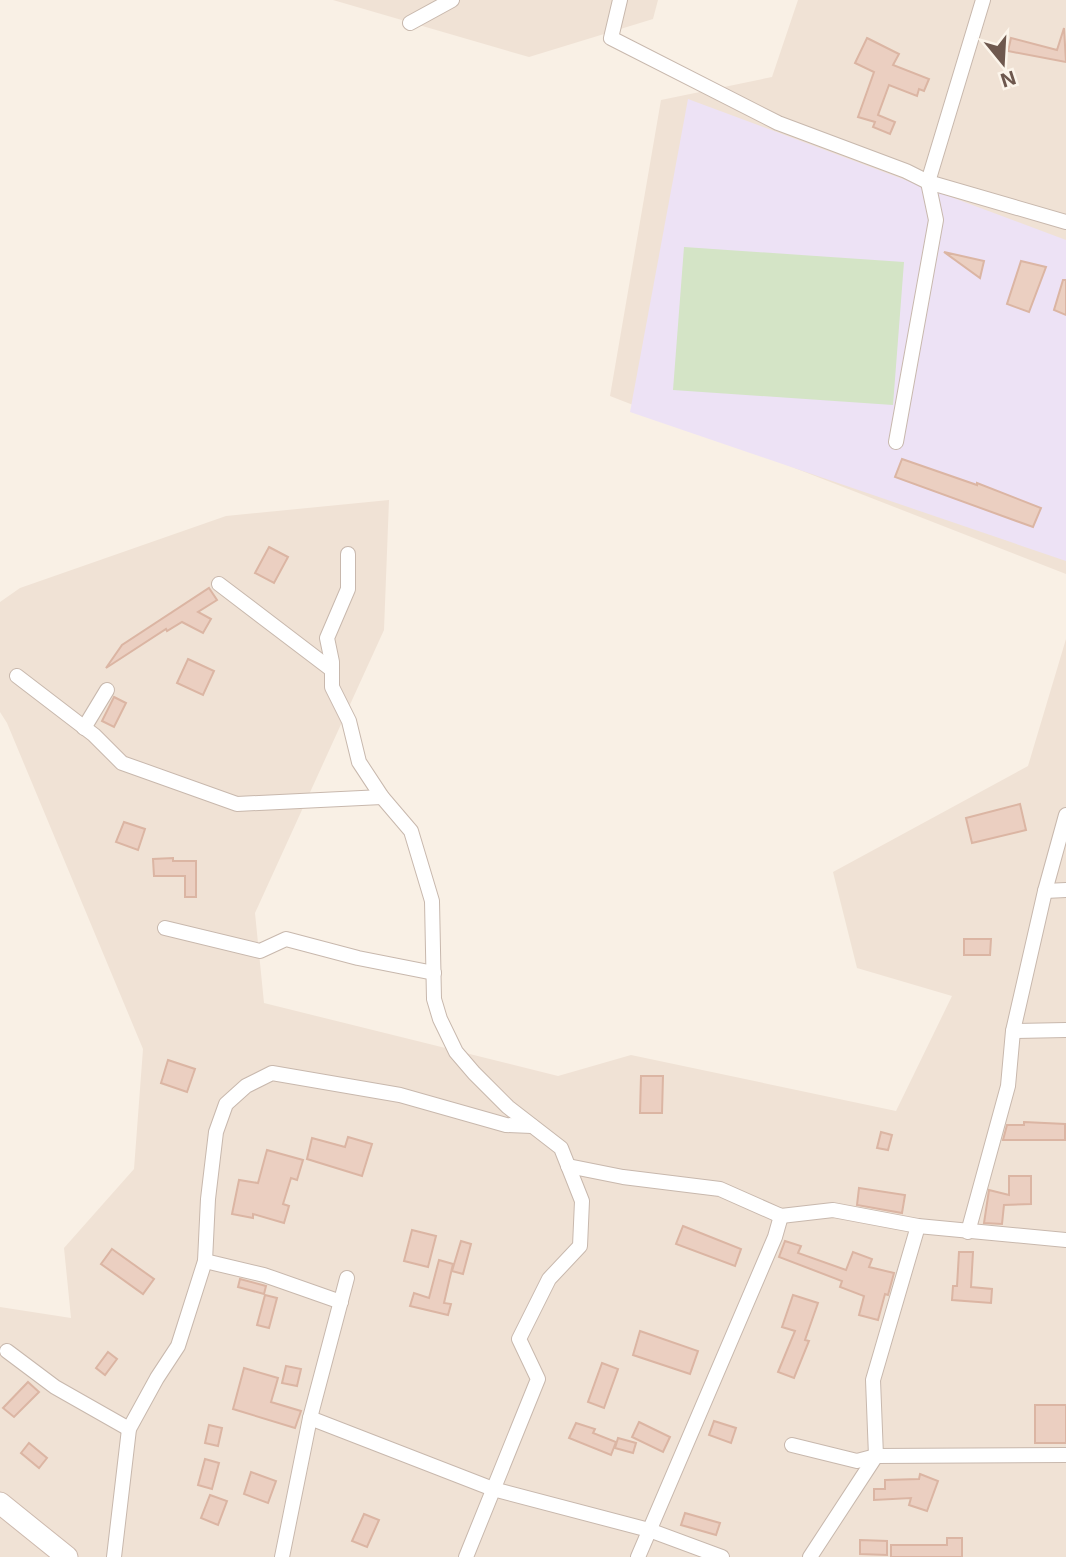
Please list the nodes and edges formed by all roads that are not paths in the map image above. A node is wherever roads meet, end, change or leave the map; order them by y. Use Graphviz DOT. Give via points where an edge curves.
graph roads {
  1 [pos="452,0"];
  2 [pos="620,0"];
  3 [pos="978,1"];
  4 [pos="410,23"];
  5 [pos="928,181"];
  6 [pos="1066,222"];
  7 [pos="896,442"];
  8 [pos="348,554"];
  9 [pos="219,584"];
  10 [pos="332,670"];
  11 [pos="17,676"];
  12 [pos="107,690"];
  13 [pos="84,728"];
  14 [pos="382,797"];
  15 [pos="1066,815"];
  16 [pos="1066,890"];
  17 [pos="1045,891"];
  18 [pos="165,928"];
  19 [pos="433,974"];
  20 [pos="1066,1030"];
  21 [pos="1013,1031"];
  22 [pos="532,1126"];
  23 [pos="568,1166"];
  24 [pos="780,1216"];
  25 [pos="918,1226"];
  26 [pos="968,1232"];
  27 [pos="1066,1240"];
  28 [pos="205,1261"];
  29 [pos="347,1278"];
  30 [pos="341,1302"];
  31 [pos="7,1351"];
  32 [pos="310,1418"];
  33 [pos="129,1429"];
  34 [pos="792,1445"];
  35 [pos="1066,1455"];
  36 [pos="876,1456"];
  37 [pos="493,1489"];
  38 [pos="0,1503"];
  39 [pos="649,1530"];
  40 [pos="63,1556"];
  41 [pos="114,1557"];
  42 [pos="282,1557"];
  43 [pos="466,1557"];
  44 [pos="638,1557"];
  45 [pos="722,1557"];
  46 [pos="810,1557"];
  1 -- 4 [label="street"];
  2 -- 5 [label="street" via="611,38 778,123"];
  3 -- 5 [label="street"];
  5 -- 6 [label="street"];
  5 -- 7 [label="street" via="936,220"];
  8 -- 10 [label="street" via="348,589 327,638"];
  9 -- 10 [label="street"];
  10 -- 14 [label="street" via="332,687 349,721 359,762"];
  11 -- 13 [label="street"];
  12 -- 13 [label="street"];
  13 -- 14 [label="street" via="122,763 237,804"];
  14 -- 19 [label="street" via="411,831 432,901"];
  15 -- 17 [label="street"];
  16 -- 17 [label="street"];
  17 -- 21 [label="street"];
  18 -- 19 [label="street" via="260,951 286,939"];
  19 -- 22 [label="street" via="434,999 456,1052"];
  20 -- 21 [label="street"];
  21 -- 26 [label="street" via="1008,1086"];
  22 -- 23 [label="street" via="561,1147"];
  22 -- 28 [label="street" via="506,1125 400,1095 272,1073 246,1086 226,1104 216,1132"];
  23 -- 24 [label="street" via="720,1189"];
  23 -- 37 [label="street" via="582,1201 580,1246 549,1279 519,1339 538,1379"];
  24 -- 25 [label="street" via="833,1210"];
  24 -- 39 [label="street"];
  25 -- 26 [label="street"];
  25 -- 36 [label="street" via="873,1380"];
  26 -- 27 [label="street"];
  28 -- 30 [label="street" via="264,1275"];
  28 -- 33 [label="street" via="178,1346"];
  29 -- 30 [label="street"];
  30 -- 32 [label="street"];
  31 -- 33 [label="street" via="55,1387"];
  32 -- 37 [label="street"];
  32 -- 42 [label="street"];
  33 -- 41 [label="street"];
  34 -- 36 [label="street" via="857,1461"];
  35 -- 36 [label="street"];
  36 -- 46 [label="street"];
  37 -- 39 [label="street"];
  37 -- 43 [label="street"];
  38 -- 40 [label="street"];
  39 -- 44 [label="street"];
  39 -- 45 [label="street"];
}
